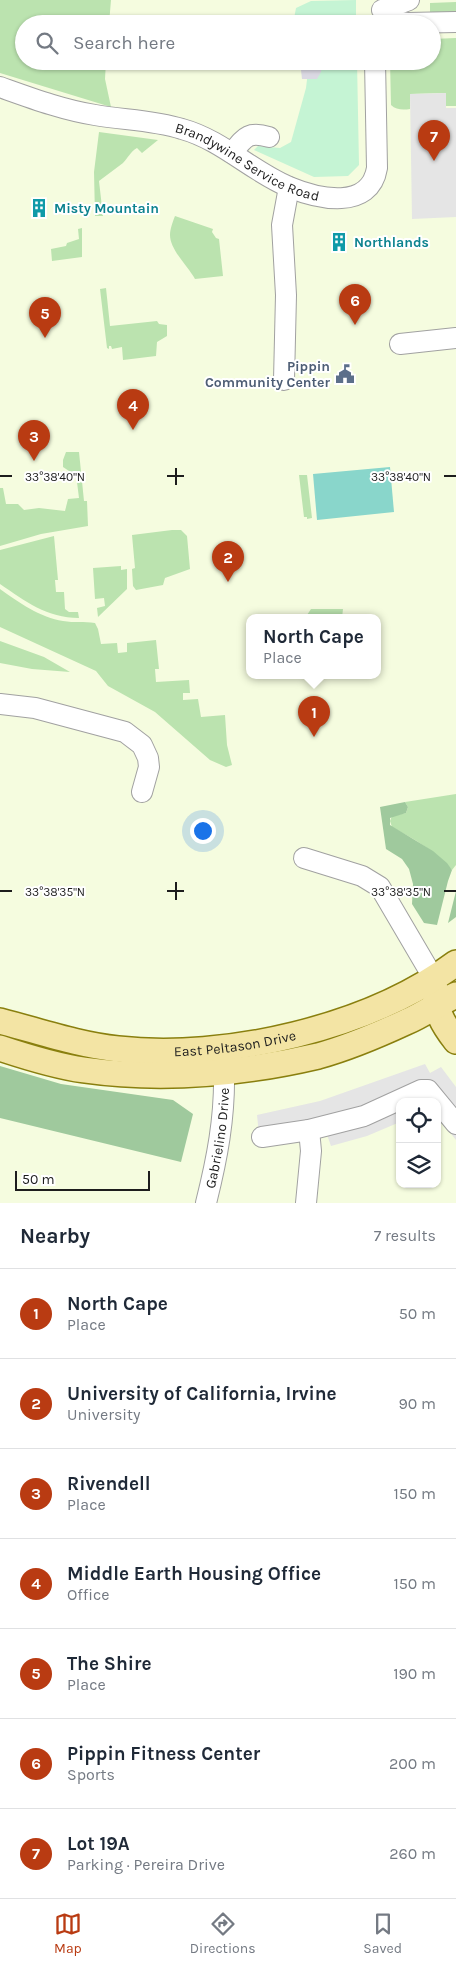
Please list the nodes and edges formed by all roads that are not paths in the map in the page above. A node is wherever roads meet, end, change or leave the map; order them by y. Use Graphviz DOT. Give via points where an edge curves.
graph roads {
  1 [pos="409,0"];
  2 [pos="382,13"];
  3 [pos="441,22"];
  4 [pos="456,22"];
  5 [pos="375,70"];
  6 [pos="0,87"];
  7 [pos="269,137"];
  8 [pos="232,153"];
  9 [pos="289,187"];
  10 [pos="456,338"];
  11 [pos="400,344"];
  12 [pos="284,380"];
  13 [pos="0,704"];
  14 [pos="142,792"];
  15 [pos="304,858"];
  16 [pos="456,963"];
  17 [pos="434,979"];
  18 [pos="449,998"];
  19 [pos="0,1021"];
  20 [pos="456,1041"];
  21 [pos="0,1048"];
  22 [pos="224,1072"];
  23 [pos="456,1124"];
  24 [pos="309,1130"];
  25 [pos="262,1137"];
  26 [pos="206,1203"];
  27 [pos="306,1203"];
  1 -- 2 [label="street"];
  3 -- 4 [label="street"];
  5 -- 9 [label="street, Brandywine Service Road" via="377,168 370,187 352,197 333,198"];
  6 -- 8 [label="street, Brandywine Service Road" via="76,111 182,129 205,137"];
  7 -- 8 [label="street" via="249,135"];
  8 -- 9 [label="street, Brandywine Service Road"];
  9 -- 12 [label="street" via="282,225 286,295"];
  10 -- 11 [label="street"];
  13 -- 14 [label="street" via="35,708 125,732 142,745 148,758 149,767"];
  15 -- 17 [label="street" via="362,876 380,887"];
  16 -- 17 [label="main road, East Peltason Drive"];
  17 -- 18 [label="main road"];
  17 -- 19 [label="main road, East Peltason Drive" via="356,1016 311,1030 221,1050 117,1049"];
  18 -- 20 [label="main road" via="445,1026"];
  18 -- 22 [label="main road, East Peltason Drive" via="407,1022 319,1055"];
  21 -- 22 [label="main road, East Peltason Drive" via="82,1070 171,1076"];
  22 -- 26 [label="street, Gabrielino Drive" via="218,1152"];
  23 -- 24 [label="street" via="428,1090 421,1090 367,1114"];
  24 -- 25 [label="street"];
  24 -- 27 [label="street" via="311,1151"];
}
